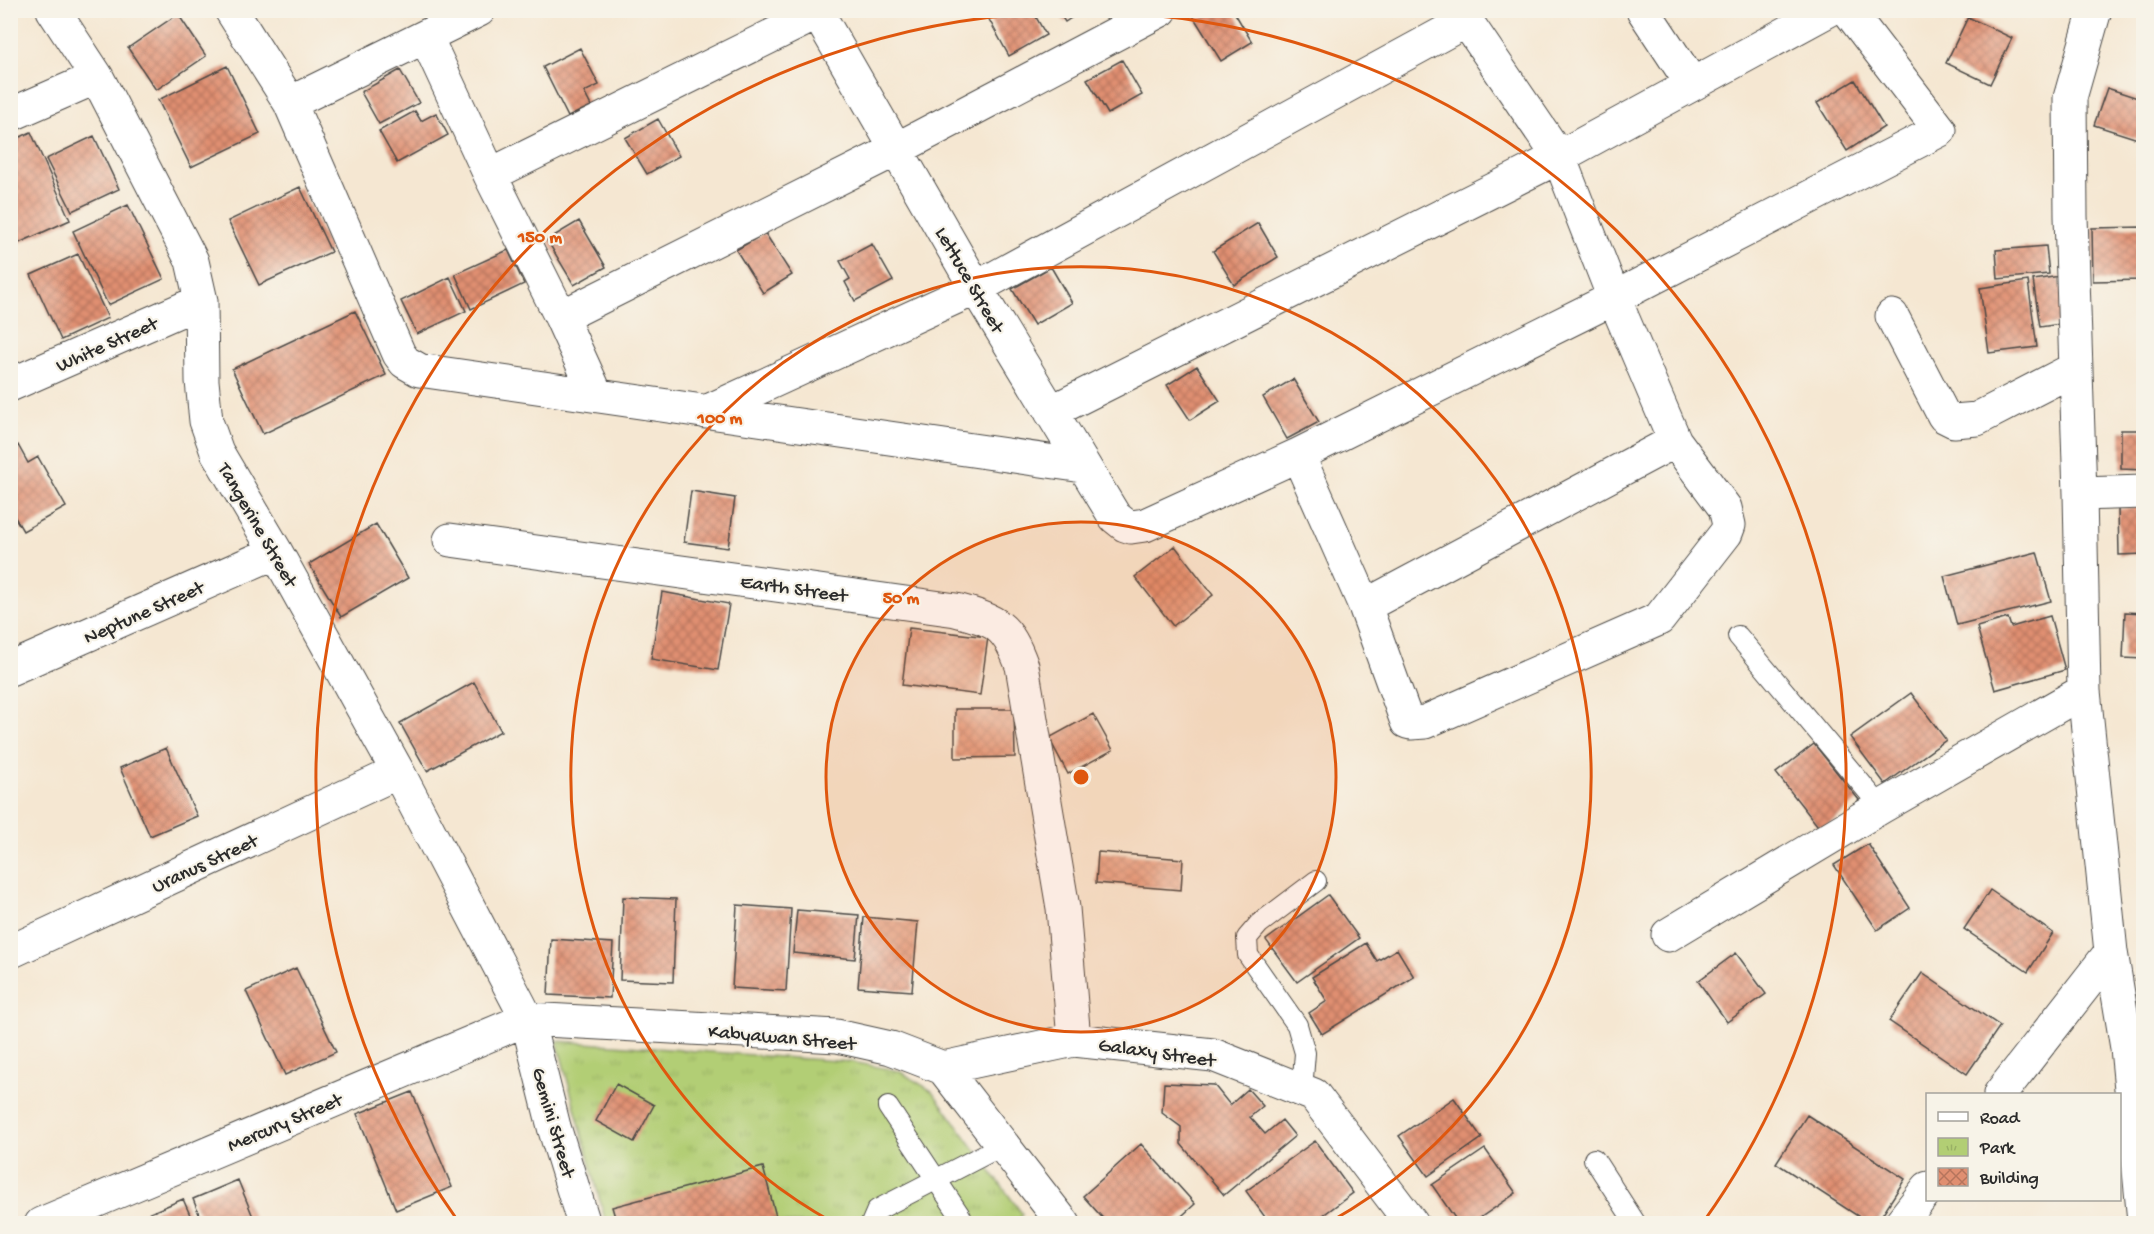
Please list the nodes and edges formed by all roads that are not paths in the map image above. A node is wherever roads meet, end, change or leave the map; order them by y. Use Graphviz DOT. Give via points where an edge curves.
graph roads {
  1 [pos="53,10"];
  2 [pos="231,10"];
  3 [pos="479,10"];
  4 [pos="1161,10"];
  5 [pos="1643,10"];
  6 [pos="1829,10"];
  7 [pos="1848,10"];
  8 [pos="2096,10"];
  9 [pos="819,12"];
  10 [pos="1463,16"];
  11 [pos="426,37"];
  12 [pos="98,77"];
  13 [pos="1692,84"];
  14 [pos="290,103"];
  15 [pos="10,115"];
  16 [pos="897,149"];
  17 [pos="1559,157"];
  18 [pos="490,175"];
  19 [pos="976,288"];
  20 [pos="1614,298"];
  21 [pos="201,301"];
  22 [pos="1892,316"];
  23 [pos="561,317"];
  24 [pos="2076,368"];
  25 [pos="10,385"];
  26 [pos="596,394"];
  27 [pos="706,412"];
  28 [pos="1051,412"];
  29 [pos="1675,441"];
  30 [pos="1298,455"];
  31 [pos="1083,466"];
  32 [pos="2144,492"];
  33 [pos="2080,494"];
  34 [pos="450,540"];
  35 [pos="276,552"];
  36 [pos="1365,606"];
  37 [pos="1738,636"];
  38 [pos="10,669"];
  39 [pos="2084,691"];
  40 [pos="398,772"];
  41 [pos="1881,807"];
  42 [pos="1316,881"];
  43 [pos="1668,935"];
  44 [pos="10,952"];
  45 [pos="2111,952"];
  46 [pos="527,1019"];
  47 [pos="1074,1040"];
  48 [pos="943,1068"];
  49 [pos="1302,1090"];
  50 [pos="2002,1093"];
  51 [pos="888,1107"];
  52 [pos="1003,1145"];
  53 [pos="1594,1159"];
  54 [pos="934,1179"];
  55 [pos="1926,1191"];
  56 [pos="2144,1221"];
  57 [pos="41,1224"];
  58 [pos="584,1224"];
  59 [pos="871,1224"];
  60 [pos="962,1224"];
  61 [pos="1064,1224"];
  62 [pos="1412,1224"];
  63 [pos="1636,1224"];
  64 [pos="1900,1224"];
  1 -- 12 [label="street, Tangerine Street"];
  2 -- 14 [label="street"];
  3 -- 11 [label="street"];
  4 -- 16 [label="street"];
  5 -- 13 [label="street"];
  6 -- 13 [label="street"];
  7 -- 20 [label="street" via="1940,130"];
  8 -- 24 [label="street" via="2070,98"];
  9 -- 16 [label="street, Lettuce Street"];
  9 -- 18 [label="street"];
  10 -- 17 [label="street"];
  10 -- 19 [label="street"];
  11 -- 14 [label="street"];
  11 -- 18 [label="street"];
  12 -- 15 [label="street"];
  12 -- 21 [label="street, Tangerine Street" via="192,261"];
  13 -- 17 [label="street"];
  14 -- 26 [label="street" via="405,362 418,370"];
  16 -- 19 [label="street, Lettuce Street"];
  16 -- 23 [label="street"];
  17 -- 20 [label="street"];
  17 -- 28 [label="street"];
  18 -- 23 [label="street"];
  19 -- 27 [label="street"];
  19 -- 28 [label="street, Lettuce Street"];
  20 -- 29 [label="street"];
  20 -- 30 [label="street"];
  21 -- 25 [label="street, White Street"];
  21 -- 35 [label="street, Tangerine Street" via="206,421 217,452"];
  22 -- 24 [label="street" via="1944,416 1954,421 1977,419"];
  23 -- 26 [label="street"];
  24 -- 33 [label="street"];
  26 -- 27 [label="street"];
  27 -- 31 [label="street"];
  28 -- 31 [label="street, Lettuce Street"];
  29 -- 36 [label="street"];
  29 -- 36 [label="street" via="1725,508 1729,525 1659,619 1425,722 1411,723 1407,722"];
  30 -- 31 [label="street, Lettuce Street" via="1138,527 1125,525 1115,517"];
  30 -- 36 [label="street"];
  32 -- 33 [label="street"];
  33 -- 39 [label="street"];
  34 -- 47 [label="street, Earth Street" via="956,610 1002,628 1014,643 1022,666 1063,908"];
  35 -- 38 [label="street, Neptune Street"];
  35 -- 40 [label="street, Tangerine Street"];
  37 -- 41 [label="lane"];
  39 -- 41 [label="street"];
  39 -- 45 [label="street"];
  40 -- 44 [label="street, Uranus Street"];
  40 -- 46 [label="street, Tangerine Street"];
  41 -- 43 [label="street"];
  42 -- 49 [label="lane" via="1259,924 1247,938 1248,955 1297,1025 1305,1053"];
  45 -- 50 [label="street"];
  45 -- 56 [label="street" via="2127,1048"];
  46 -- 48 [label="street, Kabyawan Street" via="837,1036 891,1048"];
  46 -- 57 [label="street, Mercury Street"];
  46 -- 58 [label="street, Gemini Street"];
  47 -- 48 [label="street, Galaxy Street"];
  47 -- 49 [label="street, Galaxy Street" via="1213,1055"];
  48 -- 52 [label="street"];
  49 -- 62 [label="street, Galaxy Street" via="1314,1095"];
  51 -- 54 [label="lane"];
  52 -- 54 [label="lane"];
  52 -- 61 [label="street"];
  53 -- 63 [label="lane"];
  54 -- 59 [label="lane" via="877,1210"];
  54 -- 60 [label="lane"];
  55 -- 64 [label="street"];
}
